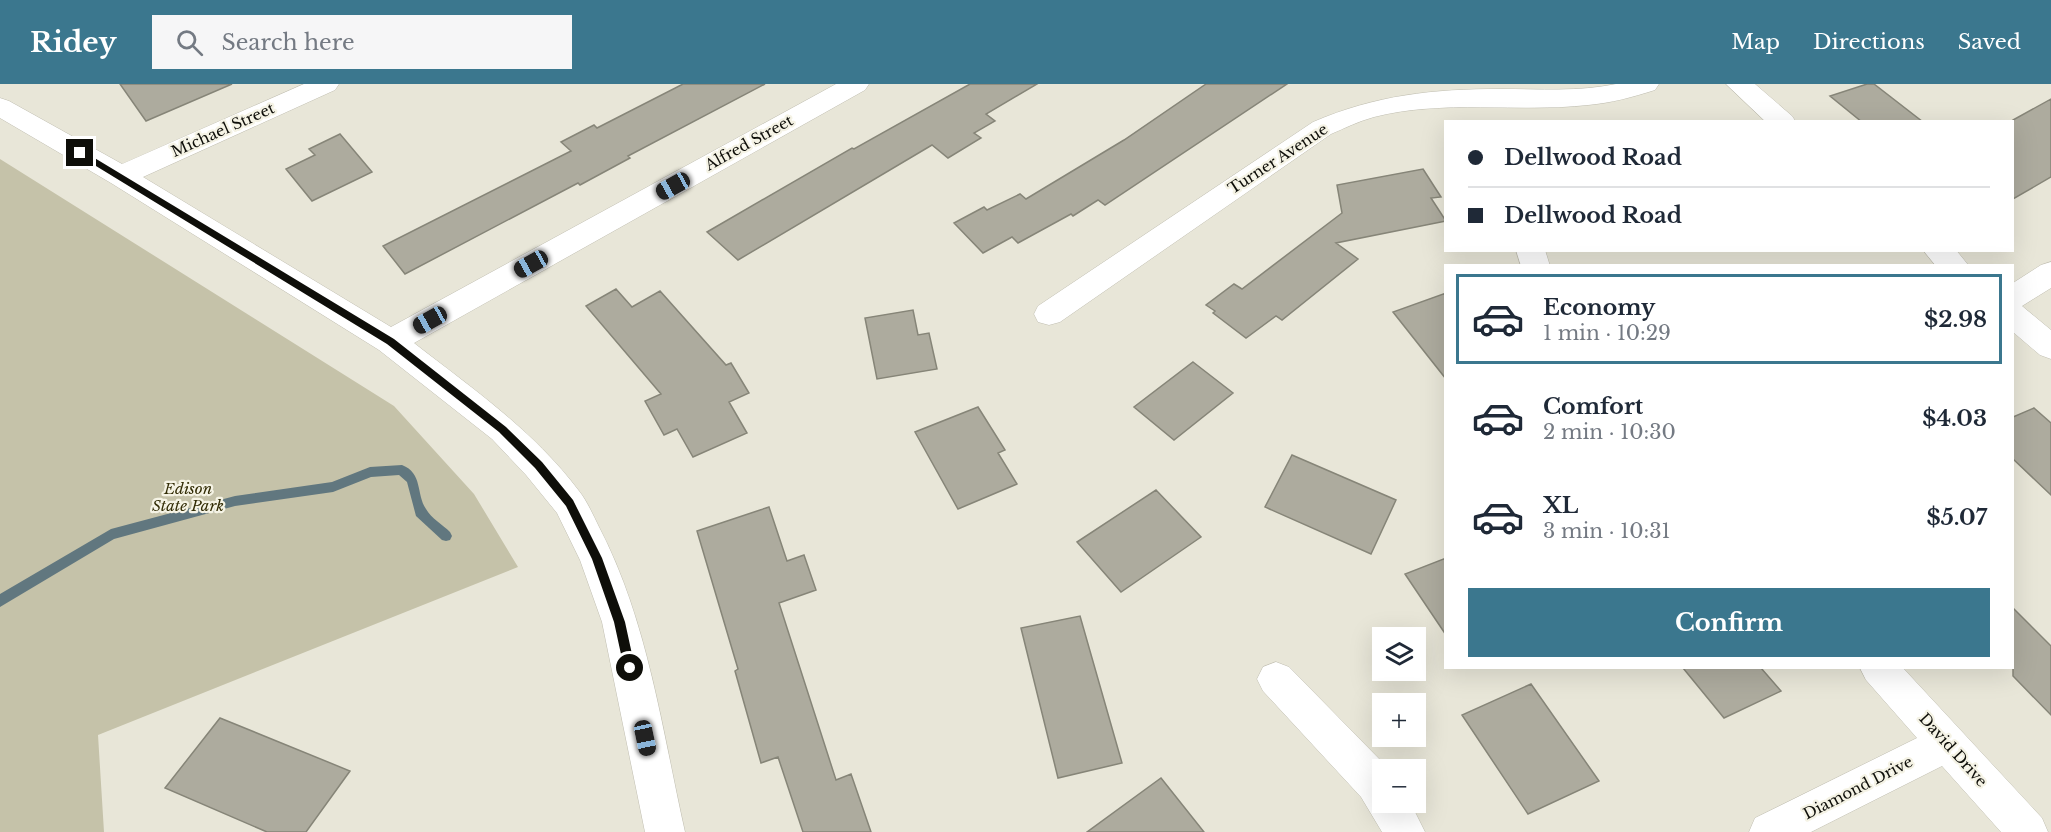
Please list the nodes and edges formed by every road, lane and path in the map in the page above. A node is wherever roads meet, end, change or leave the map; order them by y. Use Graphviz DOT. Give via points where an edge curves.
graph roads {
  1 [pos="326,84"];
  2 [pos="856,84"];
  3 [pos="1646,84"];
  4 [pos="1739,84"];
  5 [pos="0,107"];
  6 [pos="1484,110"];
  7 [pos="1781,120"];
  8 [pos="121,176"];
  9 [pos="1939,252"];
  10 [pos="1953,264"];
  11 [pos="2051,273"];
  12 [pos="2014,297"];
  13 [pos="1050,314"];
  14 [pos="2014,316"];
  15 [pos="390,342"];
  16 [pos="2051,347"];
  17 [pos="1880,669"];
  18 [pos="1276,679"];
  19 [pos="1947,743"];
  20 [pos="1372,780"];
  21 [pos="1394,813"];
  22 [pos="665,832"];
  23 [pos="1405,832"];
  24 [pos="1769,832"];
  25 [pos="2028,832"];
  1 -- 8 [label="street, Michael Street"];
  2 -- 15 [label="street, Alfred Street"];
  3 -- 6 [label="street, Turner Avenue" via="1598,96"];
  4 -- 7 [label="street"];
  5 -- 8 [label="street"];
  6 -- 13 [label="street, Turner Avenue" via="1390,105 1322,128"];
  8 -- 15 [label="street"];
  9 -- 10 [label="street"];
  11 -- 12 [label="street"];
  14 -- 16 [label="street"];
  15 -- 22 [label="street" via="503,430 569,503 597,558 620,622"];
  17 -- 19 [label="street, David Drive"];
  18 -- 20 [label="street"];
  19 -- 24 [label="street, Diamond Drive"];
  19 -- 25 [label="street, David Drive"];
  21 -- 23 [label="street"];
}
